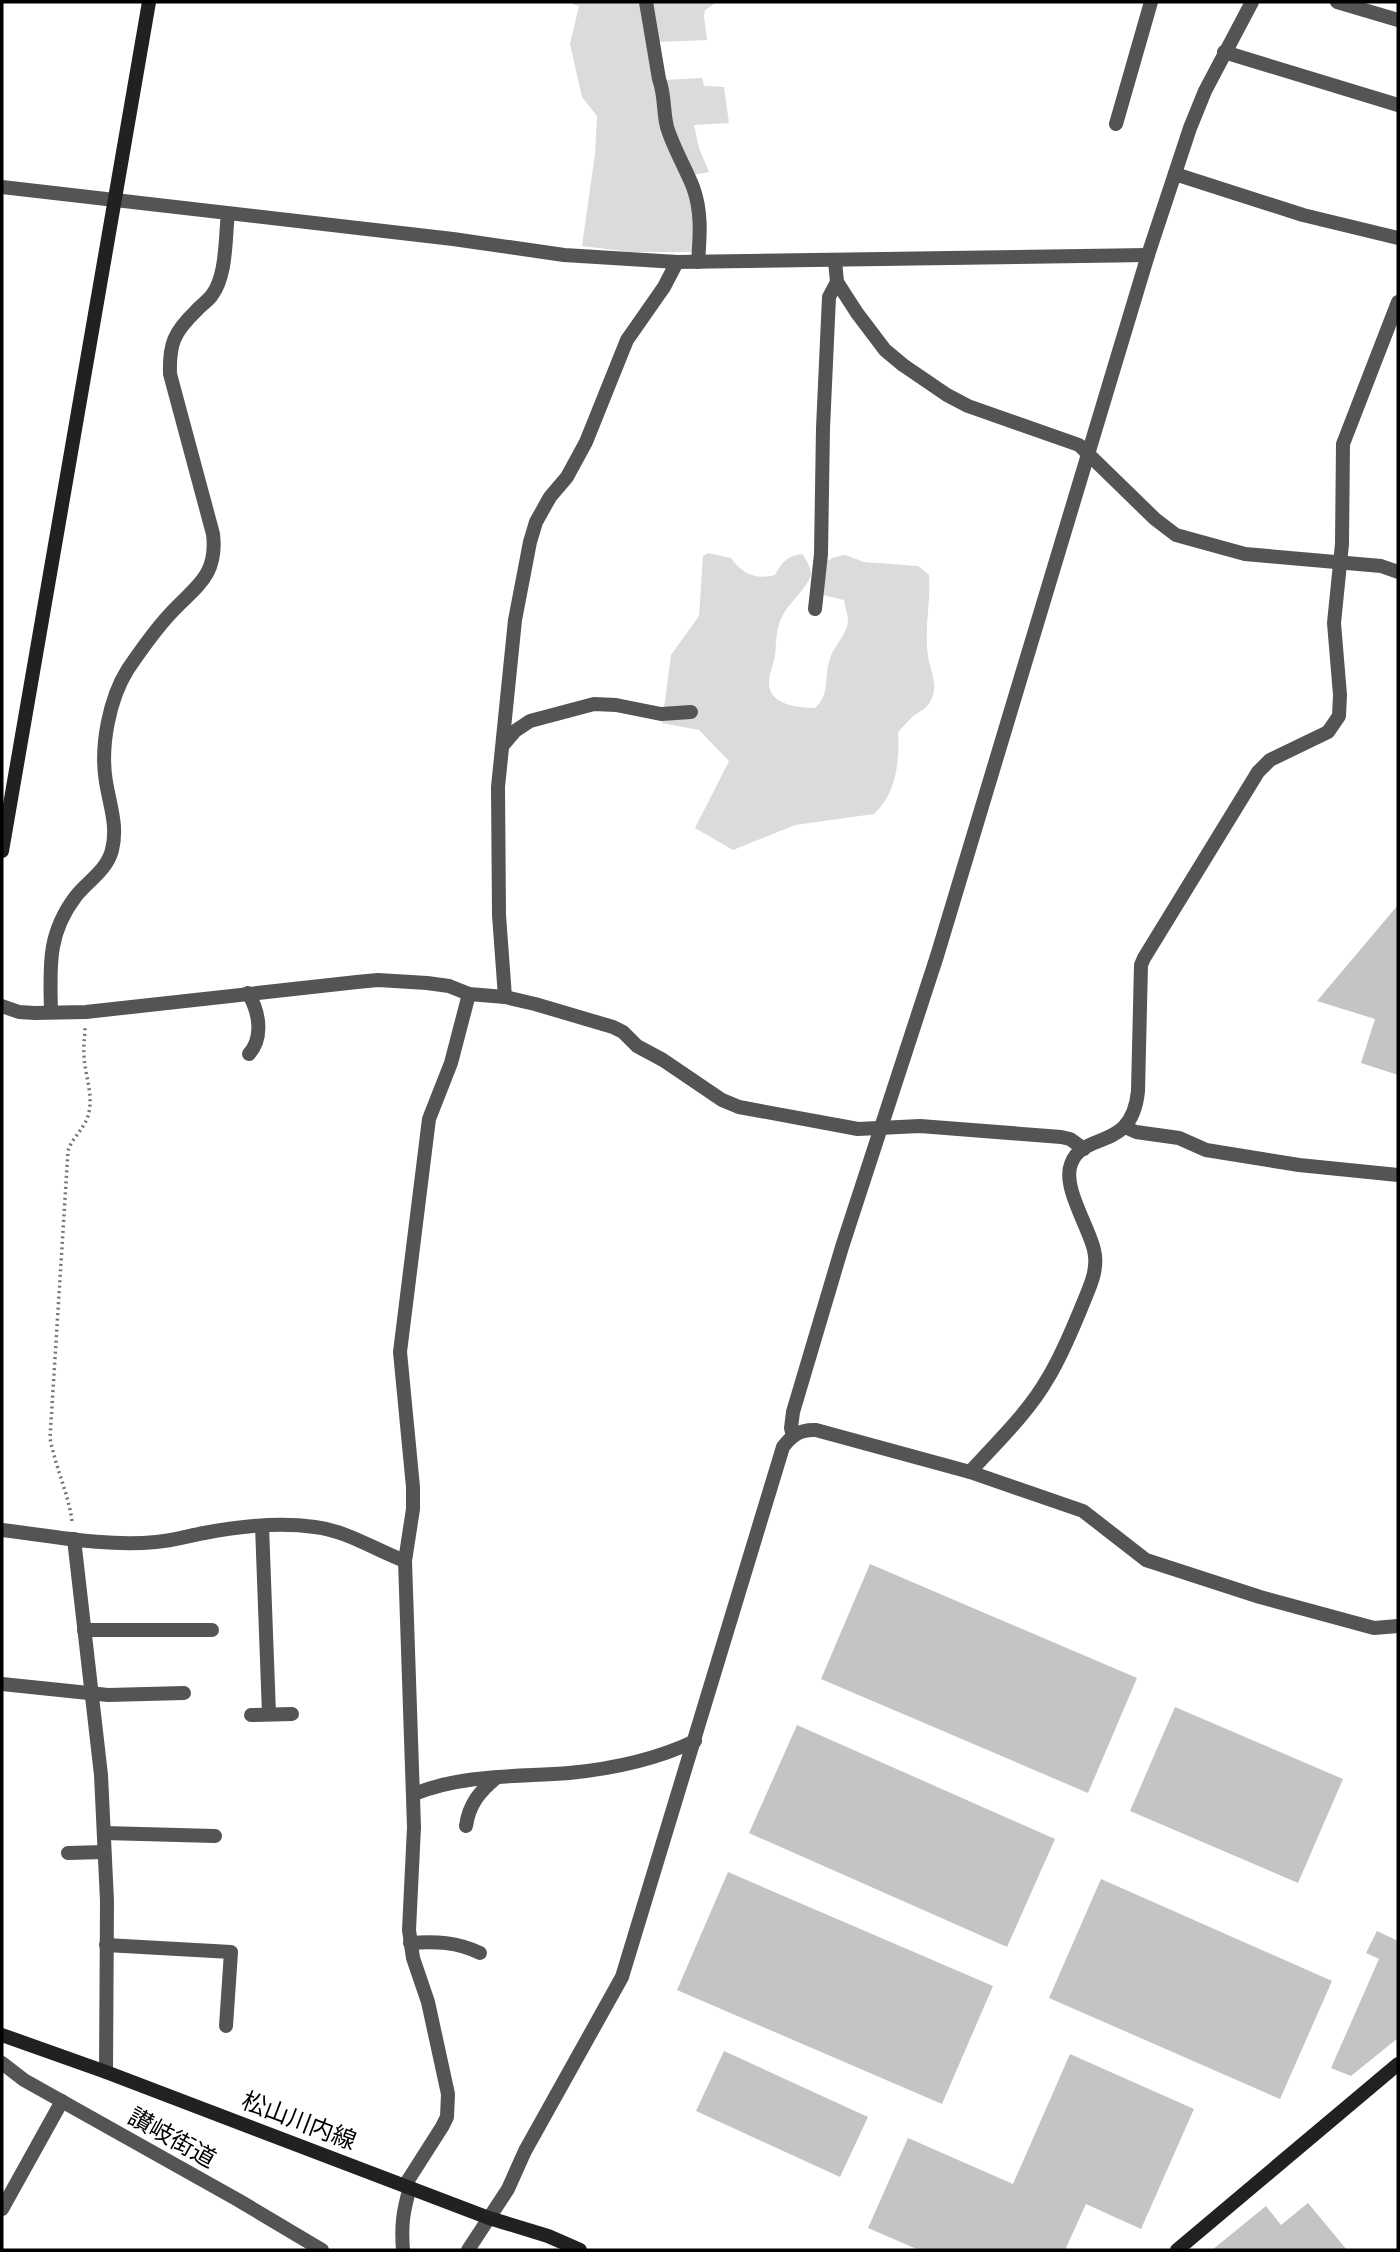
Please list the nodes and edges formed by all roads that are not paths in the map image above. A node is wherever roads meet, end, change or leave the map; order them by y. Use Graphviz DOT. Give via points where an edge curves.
graph roads {
  1 [pos="149,2"];
  2 [pos="646,2"];
  3 [pos="1150,2"];
  4 [pos="1252,2"];
  5 [pos="1337,2"];
  6 [pos="1398,20"];
  7 [pos="1224,52"];
  8 [pos="1398,105"];
  9 [pos="1116,124"];
  10 [pos="1175,174"];
  11 [pos="2,187"];
  12 [pos="115,200"];
  13 [pos="228,214"];
  14 [pos="1398,238"];
  15 [pos="1148,255"];
  16 [pos="835,261"];
  17 [pos="677,262"];
  18 [pos="698,262"];
  19 [pos="837,282"];
  20 [pos="1398,302"];
  21 [pos="1088,453"];
  22 [pos="1340,561"];
  23 [pos="1398,572"];
  24 [pos="815,609"];
  25 [pos="691,712"];
  26 [pos="503,744"];
  27 [pos="2,851"];
  28 [pos="248,993"];
  29 [pos="469,994"];
  30 [pos="505,997"];
  31 [pos="2,1006"];
  32 [pos="51,1012"];
  33 [pos="249,1054"];
  34 [pos="1125,1127"];
  35 [pos="881,1129"];
  36 [pos="1084,1149"];
  37 [pos="1398,1175"];
  38 [pos="793,1436"];
  39 [pos="970,1472"];
  40 [pos="262,1526"];
  41 [pos="2,1530"];
  42 [pos="74,1539"];
  43 [pos="405,1561"];
  44 [pos="1398,1626"];
  45 [pos="84,1630"];
  46 [pos="212,1630"];
  47 [pos="2,1684"];
  48 [pos="184,1693"];
  49 [pos="92,1694"];
  50 [pos="269,1714"];
  51 [pos="292,1714"];
  52 [pos="251,1715"];
  53 [pos="695,1741"];
  54 [pos="497,1777"];
  55 [pos="416,1794"];
  56 [pos="466,1826"];
  57 [pos="104,1833"];
  58 [pos="215,1836"];
  59 [pos="104,1852"];
  60 [pos="68,1853"];
  61 [pos="410,1943"];
  62 [pos="106,1945"];
  63 [pos="480,1953"];
  64 [pos="226,2026"];
  65 [pos="2,2035"];
  66 [pos="2,2063"];
  67 [pos="1398,2064"];
  68 [pos="106,2072"];
  69 [pos="62,2101"];
  70 [pos="407,2186"];
  71 [pos="2,2209"];
  72 [pos="489,2218"];
  73 [pos="322,2250"];
  74 [pos="403,2250"];
  75 [pos="468,2250"];
  76 [pos="580,2250"];
  77 [pos="1177,2250"];
  1 -- 12 [label="street"];
  2 -- 18 [label="street" via="667,127 699,212"];
  3 -- 9 [label="street"];
  4 -- 7 [label="street"];
  5 -- 6 [label="street"];
  7 -- 8 [label="street"];
  7 -- 10 [label="street"];
  10 -- 14 [label="street" via="1303,215"];
  10 -- 15 [label="street"];
  11 -- 12 [label="street"];
  12 -- 13 [label="street"];
  12 -- 27 [label="street"];
  13 -- 17 [label="street" via="564,255"];
  13 -- 32 [label="street" via="220,279 213,295 180,328 170,357 170,374 215,551 205,579 145,645 115,699 104,757 115,831 112,853 55,931 50,959"];
  15 -- 16 [label="street"];
  15 -- 21 [label="street"];
  16 -- 18 [label="street"];
  16 -- 19 [label="street"];
  17 -- 18 [label="street"];
  17 -- 26 [label="street" via="627,340 586,442 536,522 515,620"];
  19 -- 21 [label="street" via="871,334 913,372 968,405 1079,445"];
  19 -- 24 [label="street" via="830,297"];
  20 -- 22 [label="street" via="1343,444"];
  21 -- 22 [label="street" via="1176,535 1245,554"];
  21 -- 35 [label="street"];
  22 -- 23 [label="street"];
  22 -- 34 [label="street" via="1334,623 1339,716 1328,732 1270,760 1258,772 1144,958 1136,1102"];
  25 -- 26 [label="street" via="661,714 594,704 530,721"];
  26 -- 30 [label="street" via="497,850"];
  28 -- 29 [label="street" via="378,980 449,986"];
  28 -- 32 [label="street"];
  28 -- 33 [label="street" via="255,1004 258,1035"];
  29 -- 30 [label="street"];
  29 -- 43 [label="street" via="451,1063 429,1119 401,1330 413,1487"];
  30 -- 35 [label="street" via="613,1027 739,1107 836,1126"];
  31 -- 32 [label="street" via="19,1012"];
  34 -- 36 [label="street"];
  34 -- 37 [label="street" via="1179,1138 1206,1150"];
  35 -- 36 [label="street" via="920,1126 1061,1137"];
  35 -- 38 [label="street" via="793,1412"];
  36 -- 39 [label="street" via="1071,1163 1069,1174 1095,1251 1094,1277 1048,1379"];
  38 -- 39 [label="street" via="816,1430"];
  38 -- 53 [label="street" via="783,1447"];
  39 -- 44 [label="street" via="1083,1511 1146,1560 1374,1628"];
  40 -- 42 [label="street" via="159,1542"];
  40 -- 43 [label="street" via="340,1532"];
  40 -- 50 [label="street"];
  41 -- 42 [label="street"];
  42 -- 45 [label="street"];
  43 -- 55 [label="street" via="409,1724"];
  45 -- 46 [label="street"];
  45 -- 49 [label="street"];
  47 -- 49 [label="street"];
  48 -- 49 [label="street"];
  49 -- 57 [label="street"];
  50 -- 51 [label="street"];
  50 -- 52 [label="street"];
  53 -- 54 [label="street" via="600,1769"];
  53 -- 72 [label="street" via="622,1977"];
  54 -- 55 [label="street"];
  54 -- 56 [label="street" via="475,1798"];
  55 -- 61 [label="street"];
  57 -- 58 [label="street"];
  57 -- 59 [label="street"];
  59 -- 60 [label="street"];
  59 -- 62 [label="street"];
  61 -- 63 [label="street" via="449,1943"];
  61 -- 70 [label="street" via="428,2002 448,2107 442,2127"];
  62 -- 64 [label="street" via="231,1952"];
  62 -- 68 [label="street"];
  65 -- 68 [label="street, 松山川内線"];
  66 -- 69 [label="street, 讃岐街道"];
  67 -- 77 [label="street"];
  68 -- 70 [label="street, 松山川内線"];
  69 -- 71 [label="street"];
  69 -- 73 [label="street, 讃岐街道"];
  70 -- 72 [label="street, 松山川内線"];
  70 -- 74 [label="street"];
  72 -- 75 [label="street"];
  72 -- 76 [label="street, 松山川内線"];
}
